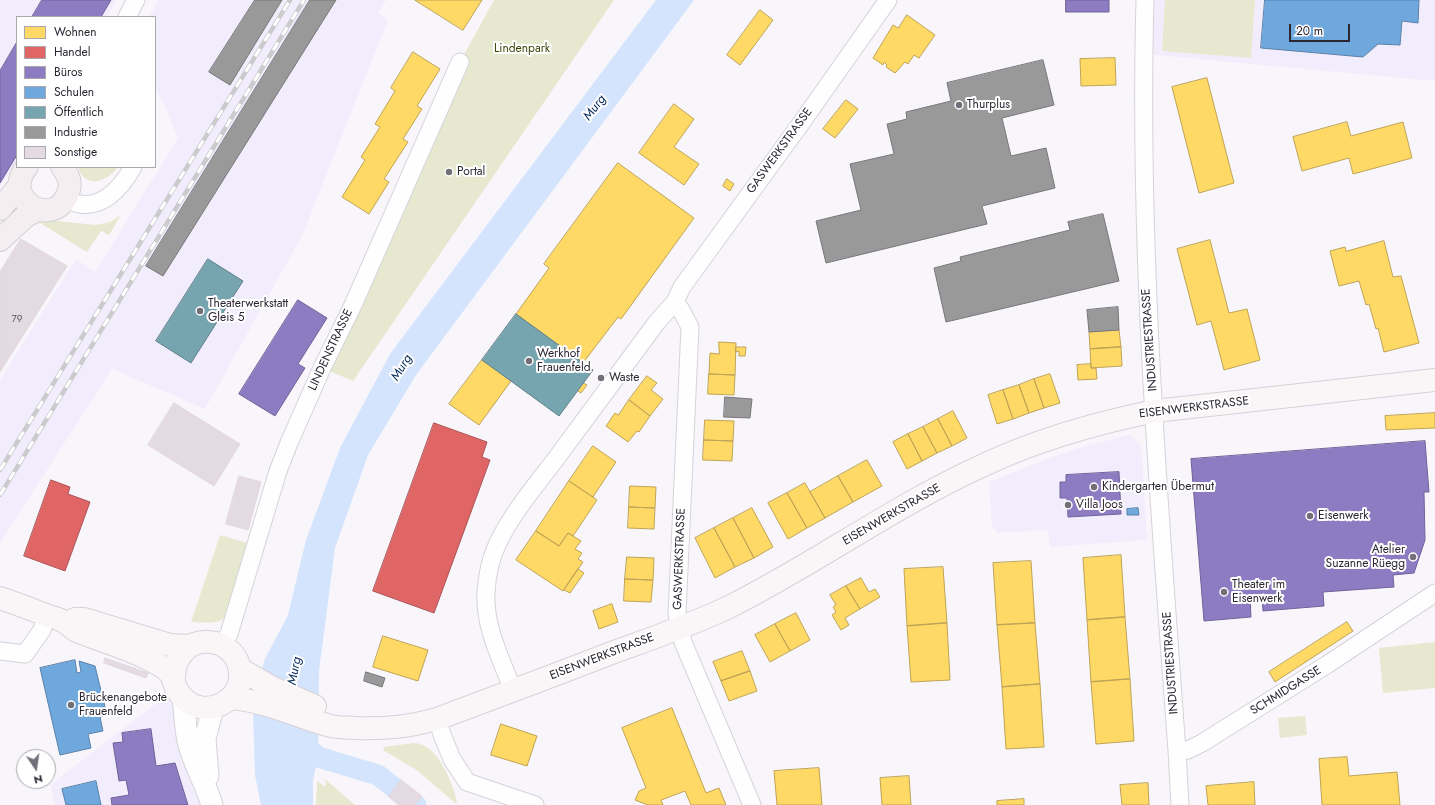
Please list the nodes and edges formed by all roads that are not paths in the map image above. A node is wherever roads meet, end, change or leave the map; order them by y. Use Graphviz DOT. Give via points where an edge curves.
graph roads {
  1 [pos="888,0"];
  2 [pos="1145,0"];
  3 [pos="460,62"];
  4 [pos="64,168"];
  5 [pos="132,168"];
  6 [pos="23,176"];
  7 [pos="66,198"];
  8 [pos="0,209"];
  9 [pos="38,210"];
  10 [pos="0,240"];
  11 [pos="675,302"];
  12 [pos="1435,380"];
  13 [pos="1155,411"];
  14 [pos="1435,593"];
  15 [pos="0,598"];
  16 [pos="55,618"];
  17 [pos="681,635"];
  18 [pos="221,645"];
  19 [pos="190,646"];
  20 [pos="0,651"];
  21 [pos="243,671"];
  22 [pos="174,678"];
  23 [pos="513,690"];
  24 [pos="183,698"];
  25 [pos="228,701"];
  26 [pos="437,719"];
  27 [pos="335,720"];
  28 [pos="1177,751"];
  29 [pos="210,798"];
  30 [pos="535,805"];
  31 [pos="752,805"];
  32 [pos="1180,805"];
  1 -- 11 [label="street, GASWERKSTRASSE" via="682,287"];
  2 -- 13 [label="street, INDUSTRIESTRASSE" via="1146,265"];
  3 -- 18 [label="street, LINDENSTRASSE" via="353,305 289,442 228,634"];
  4 -- 7 [label="main road" via="70,182"];
  5 -- 7 [label="street" via="114,192 98,203 79,204"];
  6 -- 8 [label="main road"];
  6 -- 9 [label="main road" via="21,193 24,200"];
  7 -- 9 [label="main road" via="55,208"];
  9 -- 10 [label="main road" via="26,216"];
  11 -- 17 [label="street, GASWERKSTRASSE" via="690,326 677,614"];
  11 -- 23 [label="street, GASWERKSTRASSE" via="657,322 547,470 509,523 496,546 489,567 487,610 489,626"];
  12 -- 13 [label="main road, EISENWERKSTRASSE"];
  13 -- 17 [label="main road, EISENWERKSTRASSE" via="1069,433 1025,447 986,464 921,497"];
  13 -- 28 [label="street, INDUSTRIESTRASSE" via="1162,551"];
  14 -- 28 [label="street, SCHMIDGASSE" via="1202,743 1188,750"];
  15 -- 16 [label="main road"];
  16 -- 19 [label="main road" via="84,619 170,645"];
  16 -- 20 [label="street" via="42,630 25,654"];
  16 -- 22 [label="main road" via="75,630 144,657 165,669"];
  17 -- 23 [label="main road, EISENWERKSTRASSE"];
  17 -- 31 [label="street, GASWERKSTRASSE"];
  18 -- 19 [label="main road" via="201,642"];
  18 -- 21 [label="main road" via="229,650"];
  19 -- 22 [label="main road" via="177,660"];
  21 -- 25 [label="main road" via="239,685"];
  21 -- 27 [label="main road, EISENWERKSTRASSE"];
  22 -- 24 [label="main road" via="176,688"];
  23 -- 26 [label="main road, EISENWERKSTRASSE"];
  24 -- 25 [label="main road" via="197,707"];
  24 -- 29 [label="street" via="188,741"];
  25 -- 27 [label="main road, EISENWERKSTRASSE" via="264,704"];
  25 -- 29 [label="street" via="205,739"];
  26 -- 27 [label="main road, EISENWERKSTRASSE" via="397,728 372,728"];
  26 -- 30 [label="street" via="452,759 467,782"];
  28 -- 32 [label="street"];
}
